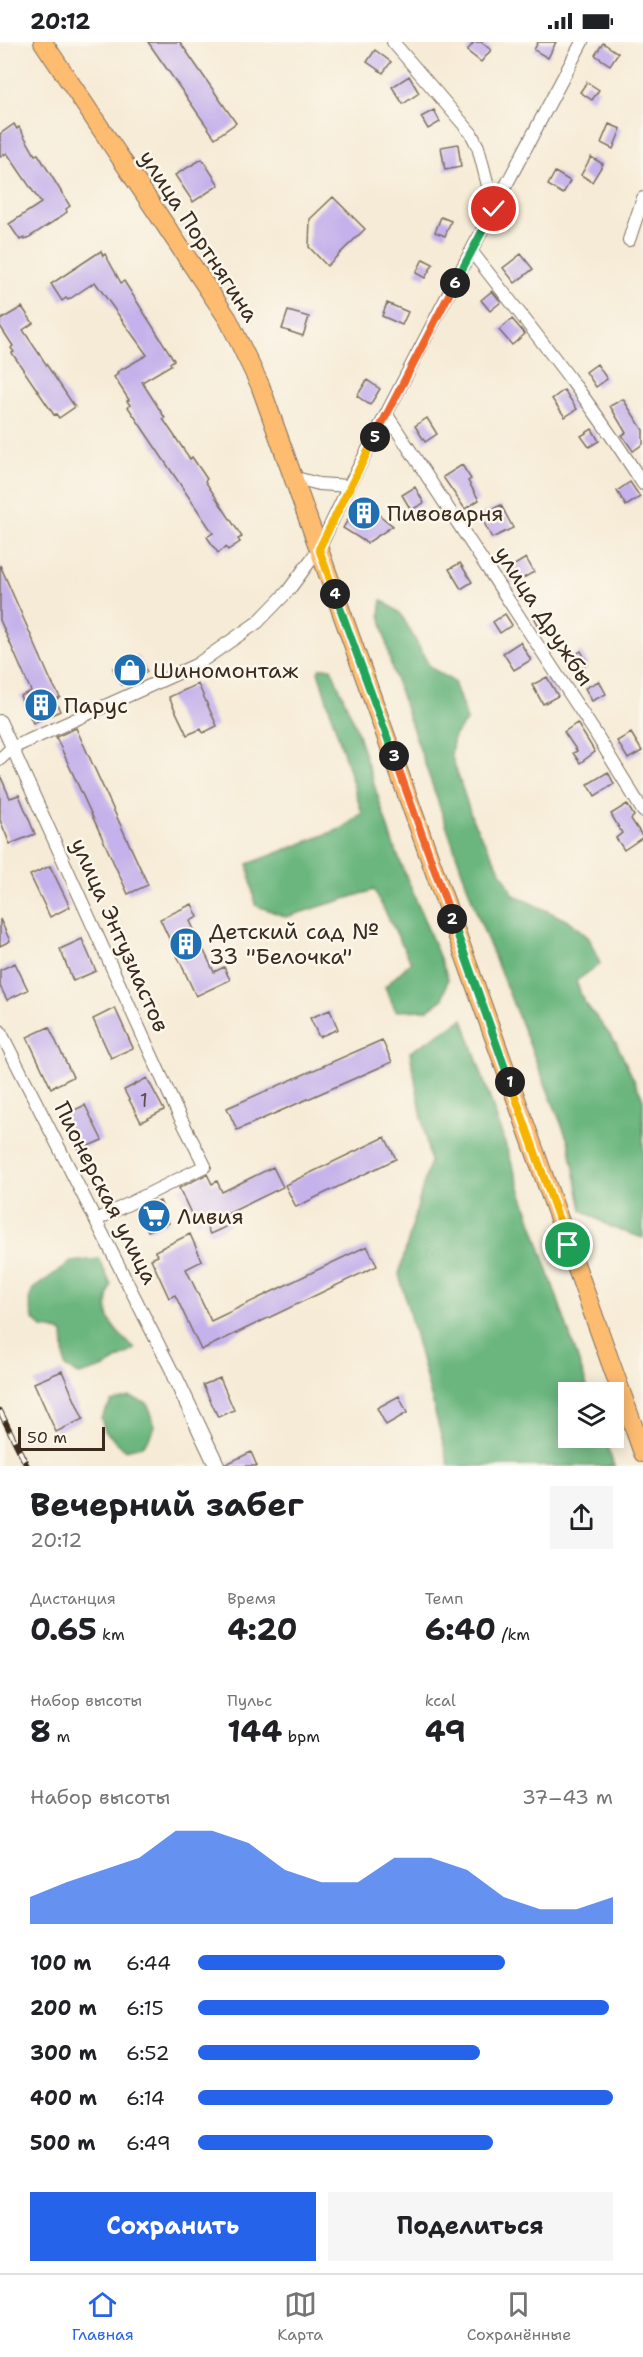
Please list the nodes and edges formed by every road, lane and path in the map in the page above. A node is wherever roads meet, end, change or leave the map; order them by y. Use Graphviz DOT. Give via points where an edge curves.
graph roads {
  1 [pos="43,42"];
  2 [pos="393,42"];
  3 [pos="582,42"];
  4 [pos="643,198"];
  5 [pos="494,209"];
  6 [pos="629,240"];
  7 [pos="472,252"];
  8 [pos="387,415"];
  9 [pos="292,477"];
  10 [pos="643,484"];
  11 [pos="349,486"];
  12 [pos="319,549"];
  13 [pos="0,721"];
  14 [pos="12,748"];
  15 [pos="0,759"];
  16 [pos="643,811"];
  17 [pos="0,1031"];
  18 [pos="96,1220"];
  19 [pos="174,1375"];
  20 [pos="643,1453"];
  21 [pos="217,1466"];
  1 -- 9 [label="main road, улица Портнягина" via="228,319 260,385"];
  2 -- 5 [label="street" via="471,133"];
  3 -- 5 [label="street"];
  4 -- 6 [label="street"];
  5 -- 7 [label="street"];
  7 -- 8 [label="street"];
  7 -- 10 [label="street"];
  8 -- 11 [label="street"];
  8 -- 16 [label="street, улица Дружбы"];
  9 -- 11 [label="street"];
  9 -- 12 [label="main road, улица Портнягина"];
  11 -- 12 [label="street"];
  12 -- 14 [label="street" via="288,591 258,622 196,665"];
  12 -- 20 [label="main road, улица Портнягина"];
  13 -- 14 [label="street, улица Энтузиастов"];
  14 -- 15 [label="street"];
  14 -- 18 [label="street, улица Энтузиастов" via="205,1166"];
  17 -- 18 [label="street, Пионерская улица"];
  18 -- 19 [label="street, Пионерская улица"];
  19 -- 21 [label="street"];
}
